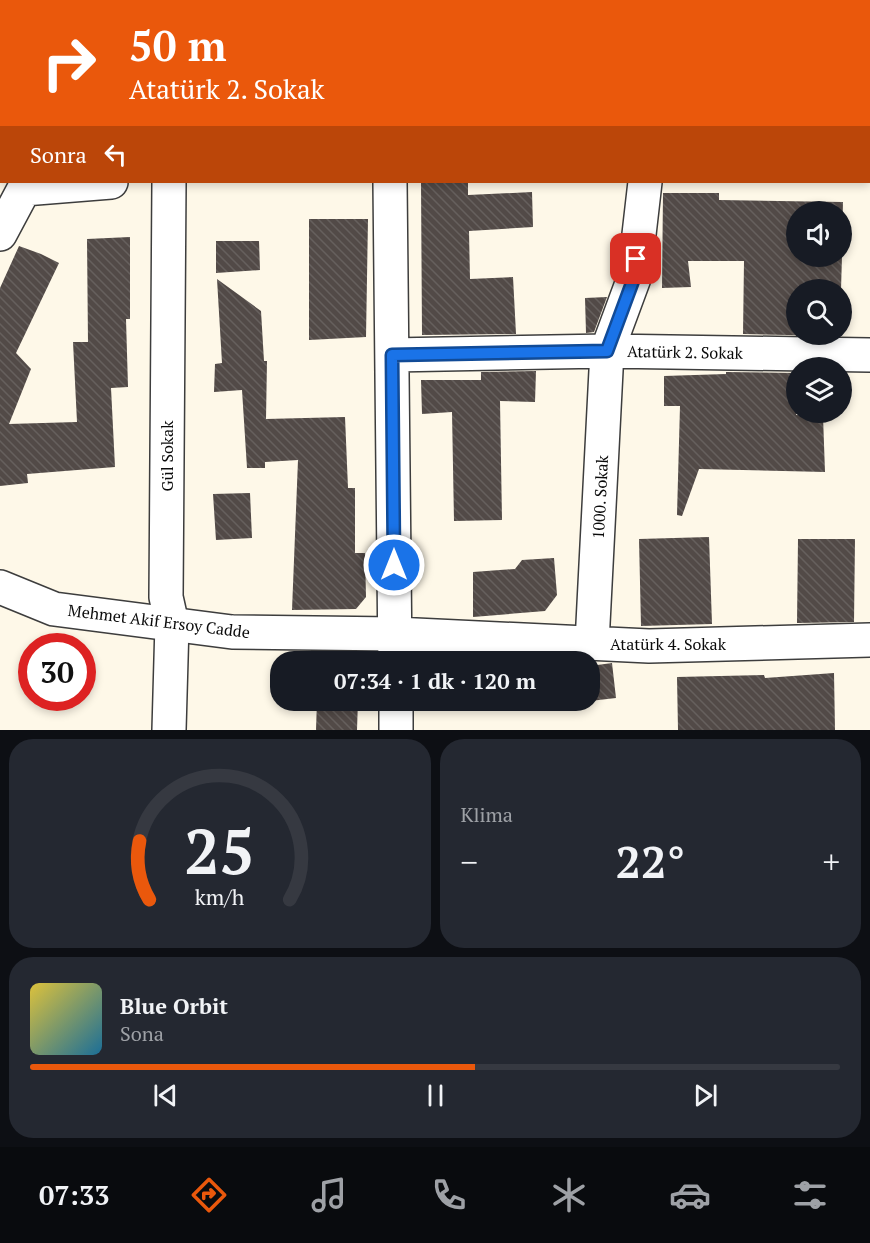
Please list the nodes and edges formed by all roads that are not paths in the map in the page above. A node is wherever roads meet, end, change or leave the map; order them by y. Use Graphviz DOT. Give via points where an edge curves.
graph roads {
  1 [pos="99,183"];
  2 [pos="169,183"];
  3 [pos="390,183"];
  4 [pos="645,183"];
  5 [pos="0,234"];
  6 [pos="607,351"];
  7 [pos="392,355"];
  8 [pos="870,355"];
  9 [pos="0,587"];
  10 [pos="172,624"];
  11 [pos="870,640"];
  12 [pos="592,643"];
  13 [pos="395,648"];
  14 [pos="396,711"];
  15 [pos="169,730"];
  16 [pos="396,730"];
  1 -- 5 [label="street" via="24,189"];
  2 -- 10 [label="street, Gül Sokak" via="166,597"];
  3 -- 7 [label="street"];
  4 -- 6 [label="street, 1000. Sokak" via="634,278"];
  6 -- 7 [label="street, Atatürk 2. Sokak"];
  6 -- 8 [label="street, Atatürk 2. Sokak"];
  6 -- 12 [label="street, 1000. Sokak"];
  7 -- 13 [label="street"];
  9 -- 10 [label="street, Mehmet Akif Ersoy Cadde" via="54,609"];
  10 -- 13 [label="street, Mehmet Akif Ersoy Cadde"];
  10 -- 15 [label="street, Gül Sokak"];
  11 -- 12 [label="street, Atatürk 4. Sokak" via="649,646"];
  12 -- 13 [label="street, Atatürk 4. Sokak"];
  14 -- 16 [label="street"];
}
